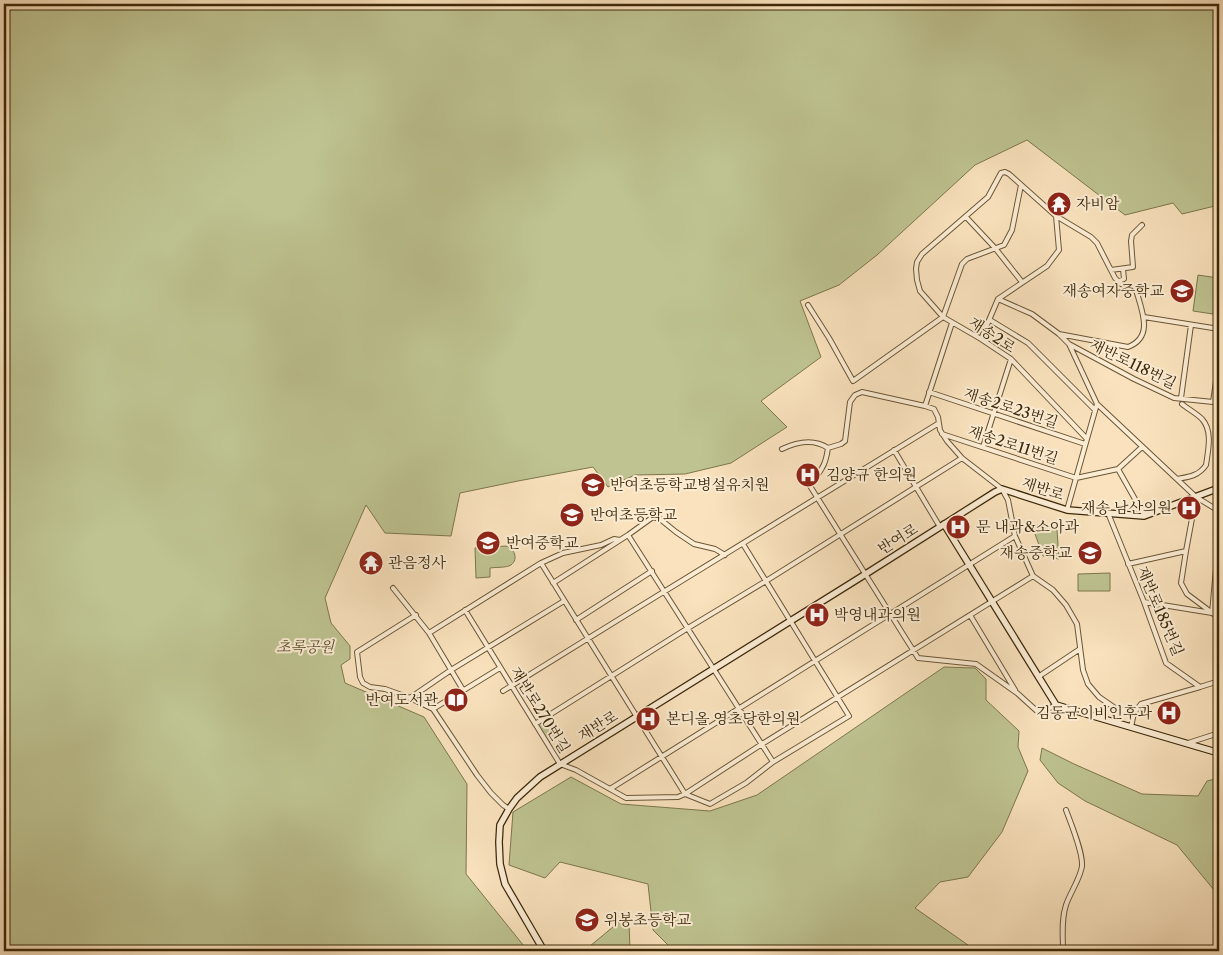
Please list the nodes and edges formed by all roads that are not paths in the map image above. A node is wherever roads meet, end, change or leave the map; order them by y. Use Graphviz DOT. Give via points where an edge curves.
graph roads {
  1 [pos="1021,185"];
  2 [pos="1056,216"];
  3 [pos="966,217"];
  4 [pos="1142,225"];
  5 [pos="995,248"];
  6 [pos="1123,269"];
  7 [pos="1112,270"];
  8 [pos="1119,281"];
  9 [pos="1022,282"];
  10 [pos="998,300"];
  11 [pos="808,305"];
  12 [pos="943,317"];
  13 [pos="1144,317"];
  14 [pos="990,320"];
  15 [pos="952,323"];
  16 [pos="1191,325"];
  17 [pos="1219,329"];
  18 [pos="1059,334"];
  19 [pos="981,339"];
  20 [pos="1069,344"];
  21 [pos="1011,359"];
  22 [pos="1219,361"];
  23 [pos="930,392"];
  24 [pos="1181,398"];
  25 [pos="1219,401"];
  26 [pos="1213,402"];
  27 [pos="1097,404"];
  28 [pos="1182,404"];
  29 [pos="925,406"];
  30 [pos="1095,410"];
  31 [pos="994,414"];
  32 [pos="939,423"];
  33 [pos="942,434"];
  34 [pos="1087,439"];
  35 [pos="1085,444"];
  36 [pos="983,447"];
  37 [pos="1142,447"];
  38 [pos="828,448"];
  39 [pos="782,449"];
  40 [pos="894,450"];
  41 [pos="962,458"];
  42 [pos="1118,469"];
  43 [pos="1076,478"];
  44 [pos="1176,479"];
  45 [pos="916,487"];
  46 [pos="1219,488"];
  47 [pos="1002,489"];
  48 [pos="1196,497"];
  49 [pos="818,498"];
  50 [pos="1067,510"];
  51 [pos="1219,511"];
  52 [pos="1108,513"];
  53 [pos="1144,516"];
  54 [pos="942,526"];
  55 [pos="628,535"];
  56 [pos="841,535"];
  57 [pos="1219,535"];
  58 [pos="1015,536"];
  59 [pos="620,540"];
  60 [pos="742,544"];
  61 [pos="1186,551"];
  62 [pos="725,555"];
  63 [pos="541,563"];
  64 [pos="969,564"];
  65 [pos="1128,564"];
  66 [pos="652,572"];
  67 [pos="865,574"];
  68 [pos="1033,576"];
  69 [pos="766,582"];
  70 [pos="553,583"];
  71 [pos="393,588"];
  72 [pos="664,591"];
  73 [pos="564,601"];
  74 [pos="992,601"];
  75 [pos="1144,602"];
  76 [pos="465,610"];
  77 [pos="1212,613"];
  78 [pos="890,614"];
  79 [pos="416,615"];
  80 [pos="970,615"];
  81 [pos="1219,618"];
  82 [pos="576,620"];
  83 [pos="791,621"];
  84 [pos="688,628"];
  85 [pos="429,633"];
  86 [pos="588,638"];
  87 [pos="488,648"];
  88 [pos="913,650"];
  89 [pos="1080,650"];
  90 [pos="815,661"];
  91 [pos="500,668"];
  92 [pos="714,668"];
  93 [pos="451,670"];
  94 [pos="611,676"];
  95 [pos="1038,677"];
  96 [pos="1219,681"];
  97 [pos="512,686"];
  98 [pos="1200,687"];
  99 [pos="463,690"];
  100 [pos="504,691"];
  101 [pos="1017,692"];
  102 [pos="410,698"];
  103 [pos="838,698"];
  104 [pos="1056,705"];
  105 [pos="739,708"];
  106 [pos="433,709"];
  107 [pos="1134,713"];
  108 [pos="636,717"];
  109 [pos="535,724"];
  110 [pos="1131,727"];
  111 [pos="1219,733"];
  112 [pos="762,744"];
  113 [pos="1185,744"];
  114 [pos="1219,753"];
  115 [pos="662,756"];
  116 [pos="773,762"];
  117 [pos="560,764"];
  118 [pos="610,790"];
  119 [pos="685,794"];
  120 [pos="509,809"];
  121 [pos="1066,810"];
  122 [pos="544,951"];
  123 [pos="1064,951"];
  1 -- 2 [label="street, 재송2로"];
  1 -- 3 [label="street, 재송2로" via="1009,174 1001,173 988,197"];
  1 -- 5 [label="street" via="1012,230 1004,245"];
  2 -- 7 [label="street, 재송2로" via="1091,236"];
  2 -- 9 [label="street" via="1059,250 1047,266"];
  3 -- 5 [label="street"];
  3 -- 12 [label="street, 재송2로" via="922,254 917,262 920,291"];
  4 -- 6 [label="street" via="1132,235 1133,267"];
  5 -- 9 [label="street"];
  5 -- 12 [label="street" via="962,264"];
  6 -- 7 [label="street"];
  6 -- 8 [label="street" via="1124,279"];
  7 -- 8 [label="street, 재송2로"];
  8 -- 13 [label="street, 재송2로" via="1136,290"];
  9 -- 10 [label="street"];
  10 -- 14 [label="street"];
  10 -- 18 [label="street" via="1032,314"];
  11 -- 12 [label="street" via="853,381"];
  12 -- 15 [label="street, 재송2로"];
  13 -- 16 [label="street"];
  13 -- 18 [label="street, 재송2로" via="1140,340 1128,348"];
  14 -- 19 [label="street"];
  14 -- 30 [label="street" via="1028,343"];
  15 -- 19 [label="street, 재송2로"];
  15 -- 23 [label="street"];
  16 -- 17 [label="street"];
  16 -- 24 [label="street"];
  18 -- 20 [label="street"];
  19 -- 21 [label="street, 재송2로"];
  20 -- 24 [label="street, 재반로118번길" via="1134,379 1174,398"];
  20 -- 27 [label="street"];
  21 -- 31 [label="street"];
  21 -- 34 [label="street, 재송2로"];
  22 -- 26 [label="street"];
  23 -- 29 [label="street"];
  23 -- 31 [label="street, 재송2로23번길"];
  24 -- 26 [label="street, 재반로118번길"];
  25 -- 26 [label="street, 재반로118번길"];
  27 -- 30 [label="street"];
  27 -- 37 [label="street"];
  28 -- 44 [label="street" via="1202,419 1209,434 1204,469 1192,476"];
  29 -- 32 [label="street" via="934,409"];
  29 -- 38 [label="street" via="862,392 855,395 850,402 845,441"];
  30 -- 34 [label="street"];
  31 -- 35 [label="street, 재송2로23번길"];
  31 -- 36 [label="street"];
  32 -- 33 [label="street"];
  32 -- 40 [label="street"];
  33 -- 36 [label="street, 재송2로11번길"];
  33 -- 41 [label="street"];
  34 -- 35 [label="street"];
  35 -- 43 [label="street"];
  36 -- 43 [label="street, 재송2로11번길"];
  37 -- 42 [label="street"];
  37 -- 44 [label="street"];
  38 -- 39 [label="street" via="806,441"];
  38 -- 49 [label="street" via="823,467 810,486"];
  40 -- 45 [label="street"];
  40 -- 49 [label="street"];
  41 -- 45 [label="street"];
  41 -- 47 [label="street"];
  42 -- 43 [label="street, 재반로"];
  42 -- 53 [label="street"];
  43 -- 50 [label="street"];
  44 -- 48 [label="street"];
  45 -- 54 [label="street"];
  45 -- 56 [label="street"];
  46 -- 48 [label="main road, 재반로"];
  47 -- 50 [label="main road, 재반로"];
  47 -- 54 [label="main road, 재반로"];
  47 -- 58 [label="street" via="1008,500"];
  48 -- 51 [label="street"];
  48 -- 53 [label="main road, 재반로"];
  48 -- 61 [label="street"];
  49 -- 56 [label="street"];
  49 -- 60 [label="street"];
  50 -- 52 [label="main road, 재반로"];
  52 -- 53 [label="main road, 재반로"];
  52 -- 65 [label="street, 재반로185번길"];
  54 -- 64 [label="main road"];
  54 -- 67 [label="main road, 반여로"];
  55 -- 59 [label="street"];
  55 -- 62 [label="street" via="653,517 694,544"];
  55 -- 66 [label="street"];
  56 -- 67 [label="street"];
  56 -- 69 [label="street"];
  57 -- 77 [label="street"];
  58 -- 64 [label="street"];
  58 -- 68 [label="street"];
  59 -- 63 [label="street" via="563,553"];
  59 -- 70 [label="street"];
  60 -- 62 [label="street"];
  60 -- 69 [label="street"];
  61 -- 65 [label="street"];
  61 -- 77 [label="street" via="1181,576 1183,588"];
  62 -- 72 [label="street"];
  63 -- 70 [label="street"];
  63 -- 76 [label="street"];
  64 -- 74 [label="main road"];
  64 -- 78 [label="street"];
  65 -- 75 [label="street, 재반로185번길"];
  66 -- 72 [label="street"];
  66 -- 82 [label="street"];
  67 -- 78 [label="street"];
  67 -- 83 [label="main road, 재반로"];
  68 -- 74 [label="street"];
  68 -- 89 [label="street" via="1053,590 1066,605 1077,624"];
  69 -- 83 [label="street"];
  69 -- 84 [label="street"];
  70 -- 73 [label="street"];
  71 -- 79 [label="street"];
  72 -- 84 [label="street"];
  72 -- 86 [label="street"];
  73 -- 82 [label="street"];
  73 -- 87 [label="street"];
  74 -- 80 [label="street"];
  74 -- 95 [label="main road"];
  75 -- 77 [label="street"];
  75 -- 98 [label="street, 재반로185번길" via="1166,663"];
  76 -- 85 [label="street"];
  76 -- 87 [label="street, 재반로270번길"];
  77 -- 81 [label="street"];
  78 -- 88 [label="street"];
  78 -- 90 [label="street"];
  79 -- 85 [label="street"];
  79 -- 102 [label="street" via="357,652 363,683"];
  80 -- 88 [label="street"];
  80 -- 101 [label="street"];
  82 -- 86 [label="street"];
  83 -- 90 [label="street"];
  83 -- 92 [label="main road, 재반로"];
  84 -- 92 [label="street"];
  84 -- 94 [label="street"];
  85 -- 93 [label="street"];
  86 -- 94 [label="street"];
  86 -- 97 [label="street"];
  87 -- 91 [label="street, 재반로270번길"];
  87 -- 93 [label="street"];
  88 -- 101 [label="street" via="918,658 976,664"];
  88 -- 103 [label="street"];
  89 -- 95 [label="street"];
  89 -- 107 [label="street" via="1084,675 1094,692 1116,708"];
  90 -- 103 [label="street"];
  90 -- 105 [label="street"];
  91 -- 97 [label="street, 재반로270번길"];
  91 -- 99 [label="street, 재반로270번길"];
  92 -- 105 [label="street"];
  92 -- 108 [label="main road, 재반로"];
  93 -- 99 [label="street"];
  93 -- 102 [label="street"];
  94 -- 108 [label="street"];
  94 -- 109 [label="street"];
  95 -- 104 [label="main road"];
  96 -- 98 [label="street"];
  97 -- 100 [label="street"];
  97 -- 109 [label="street, 재반로270번길"];
  98 -- 107 [label="street" via="1141,704"];
  99 -- 106 [label="street, 재반로270번길"];
  101 -- 104 [label="street" via="1038,712"];
  102 -- 106 [label="street"];
  103 -- 112 [label="street"];
  103 -- 116 [label="street" via="849,716"];
  104 -- 110 [label="main road"];
  105 -- 112 [label="street"];
  105 -- 115 [label="street"];
  106 -- 120 [label="street" via="476,775"];
  107 -- 110 [label="street"];
  108 -- 115 [label="street"];
  108 -- 117 [label="main road, 재반로"];
  109 -- 117 [label="street, 재반로270번길"];
  110 -- 113 [label="main road"];
  111 -- 113 [label="street"];
  112 -- 116 [label="street"];
  112 -- 119 [label="street"];
  113 -- 114 [label="main road"];
  115 -- 118 [label="street"];
  115 -- 119 [label="street"];
  116 -- 119 [label="street" via="710,804"];
  117 -- 118 [label="street"];
  117 -- 120 [label="main road, 재반로" via="516,798"];
  118 -- 119 [label="street" via="626,798 678,797"];
  120 -- 122 [label="main road, 재반로" via="500,825 500,864 505,884"];
  121 -- 123 [label="street" via="1082,866 1065,907"];
}
